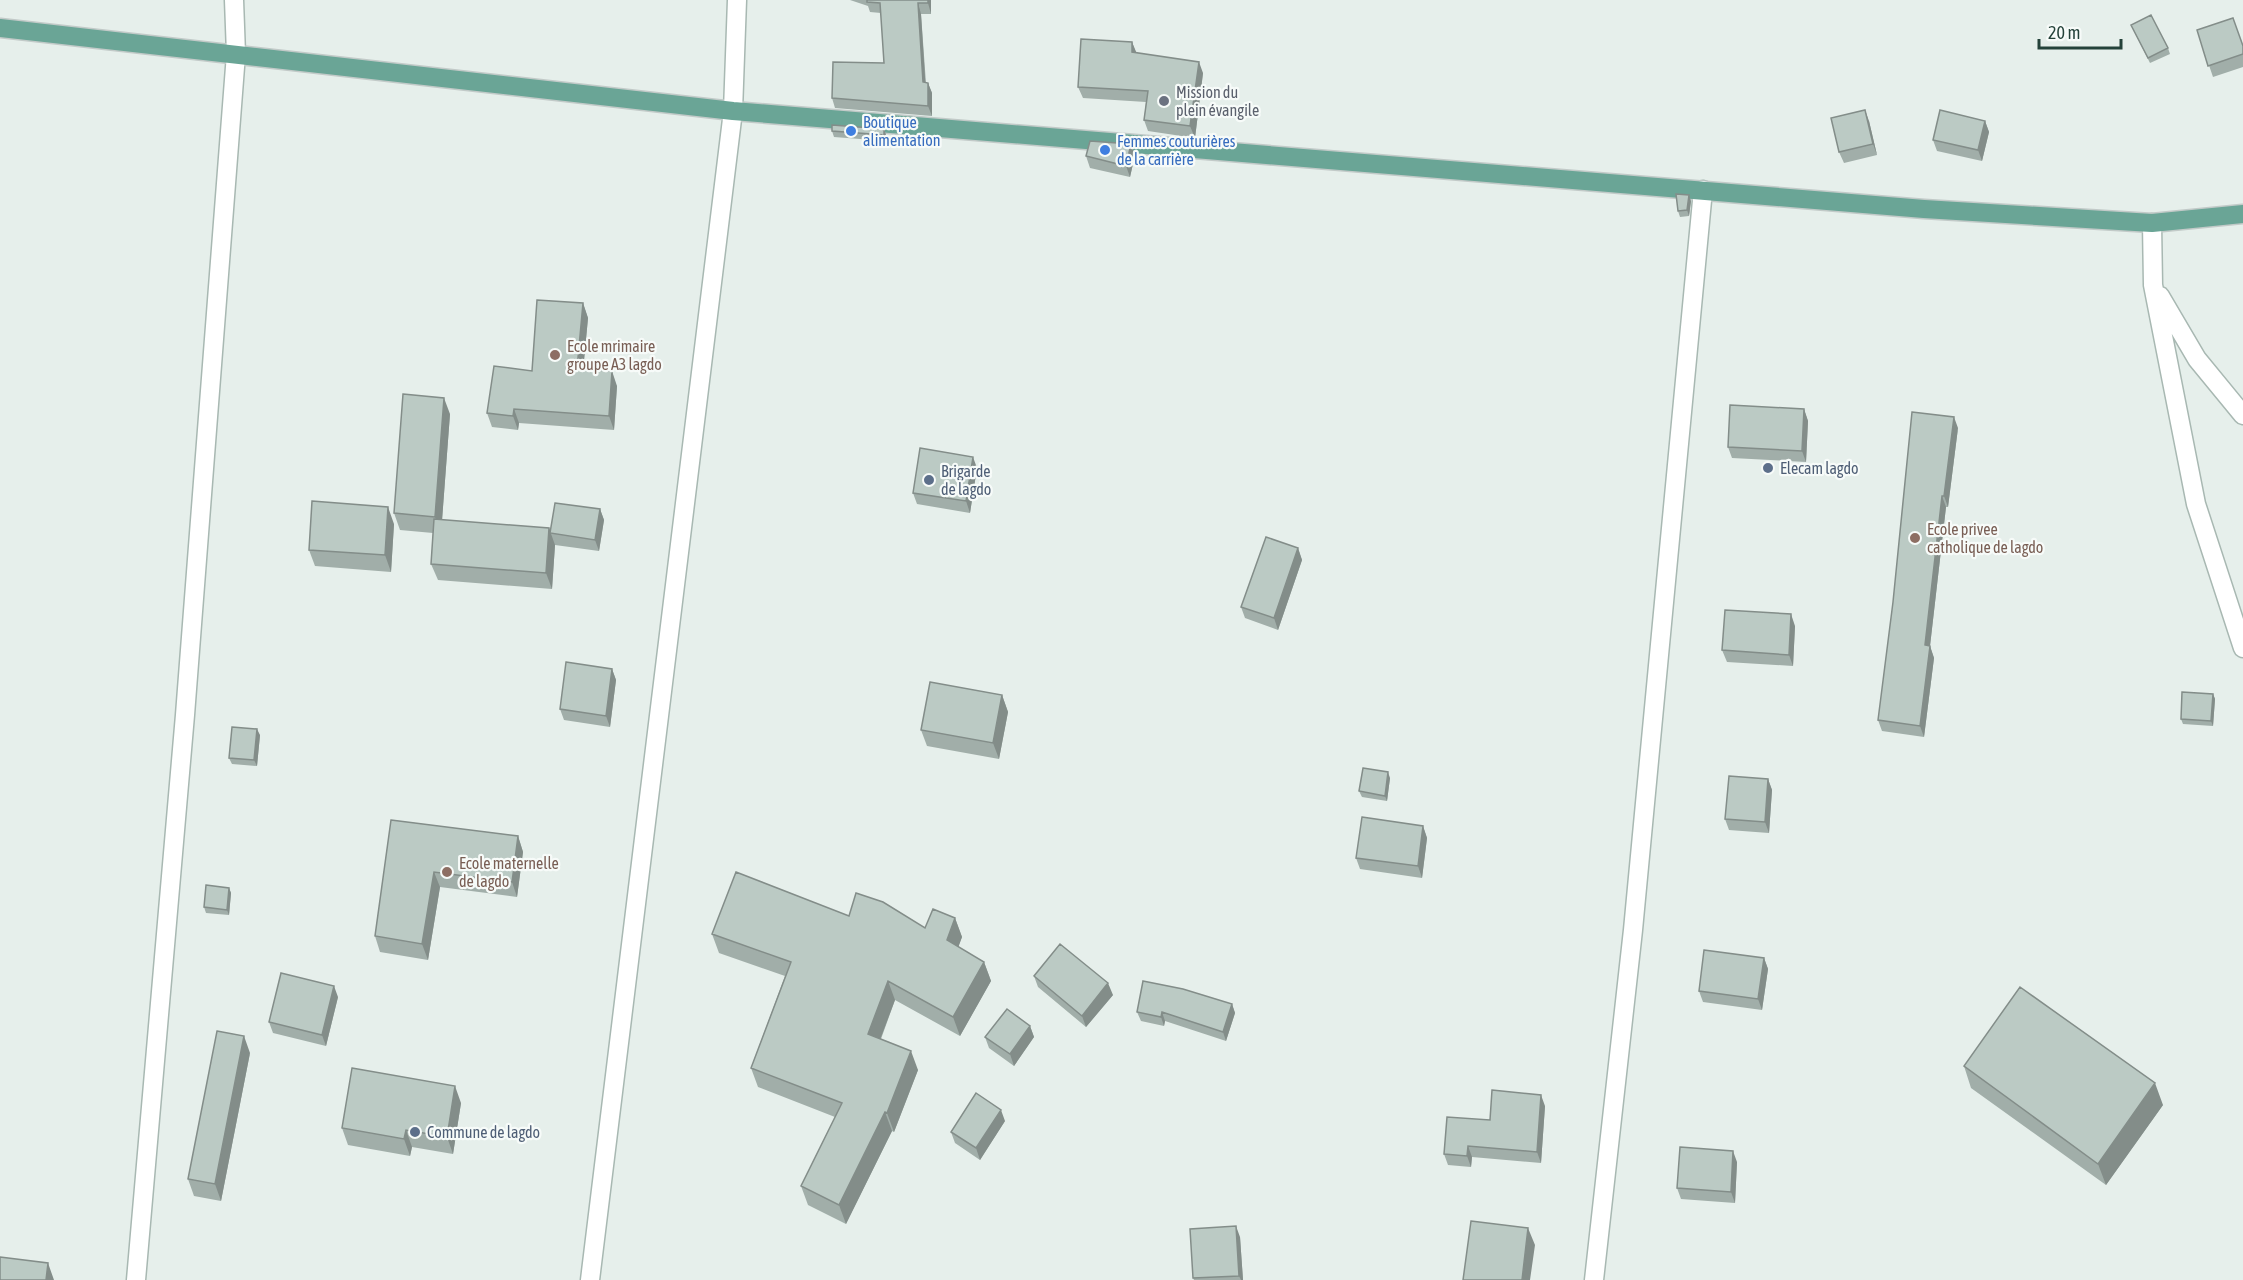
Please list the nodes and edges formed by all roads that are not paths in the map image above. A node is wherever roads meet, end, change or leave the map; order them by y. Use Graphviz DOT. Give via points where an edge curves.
graph roads {
  1 [pos="234,0"];
  2 [pos="737,0"];
  3 [pos="0,28"];
  4 [pos="236,54"];
  5 [pos="733,111"];
  6 [pos="1703,190"];
  7 [pos="2243,214"];
  8 [pos="2152,223"];
  9 [pos="2153,285"];
  10 [pos="2243,415"];
  11 [pos="2243,648"];
  12 [pos="136,1280"];
  13 [pos="590,1280"];
  14 [pos="1594,1280"];
  1 -- 4 [label="street"];
  2 -- 5 [label="street"];
  3 -- 4 [label="main road"];
  4 -- 5 [label="main road"];
  4 -- 12 [label="street"];
  5 -- 6 [label="main road"];
  5 -- 13 [label="street"];
  6 -- 8 [label="main road"];
  6 -- 14 [label="street" via="1633,930"];
  7 -- 8 [label="main road"];
  8 -- 9 [label="street"];
  9 -- 10 [label="street" via="2197,359"];
  9 -- 11 [label="street" via="2196,504"];
}
